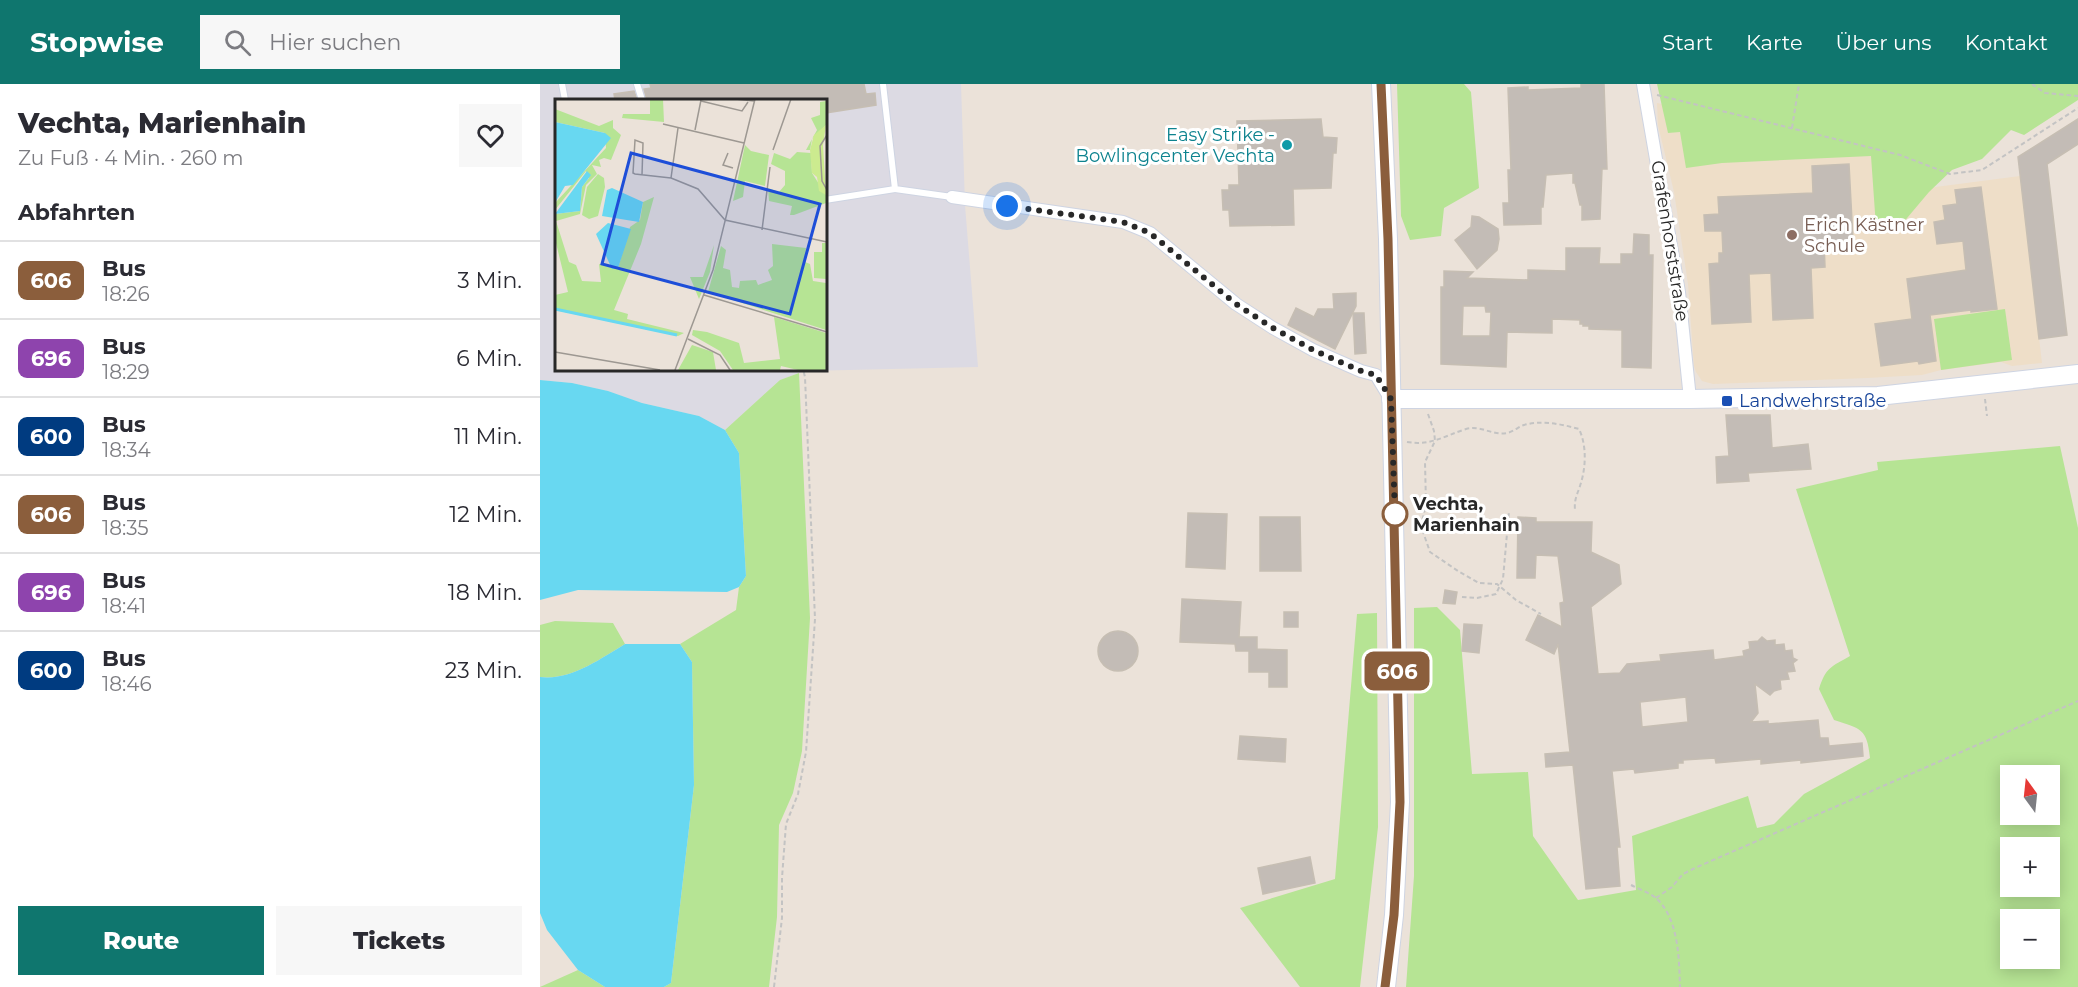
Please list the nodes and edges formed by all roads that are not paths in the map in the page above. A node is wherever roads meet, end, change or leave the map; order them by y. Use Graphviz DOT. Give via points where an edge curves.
graph roads {
  1 [pos="562,84"];
  2 [pos="637,84"];
  3 [pos="883,84"];
  4 [pos="1381,84"];
  5 [pos="1643,88"];
  6 [pos="565,99"];
  7 [pos="642,99"];
  8 [pos="895,189"];
  9 [pos="952,196"];
  10 [pos="826,200"];
  11 [pos="2078,374"];
  12 [pos="1391,399"];
  13 [pos="1690,399"];
  14 [pos="1386,987"];
  1 -- 6 [label="lane"];
  2 -- 7 [label="lane"];
  3 -- 8 [label="lane"];
  4 -- 12 [label="main road"];
  5 -- 13 [label="street, Grafenhorststraße" via="1679,292"];
  8 -- 9 [label="lane"];
  8 -- 10 [label="lane"];
  9 -- 12 [label="street" via="1123,222 1150,233 1236,304 1273,328 1313,350 1376,375"];
  11 -- 13 [label="main road" via="1878,396"];
  12 -- 13 [label="main road"];
  12 -- 14 [label="main road" via="1400,802"];
}
